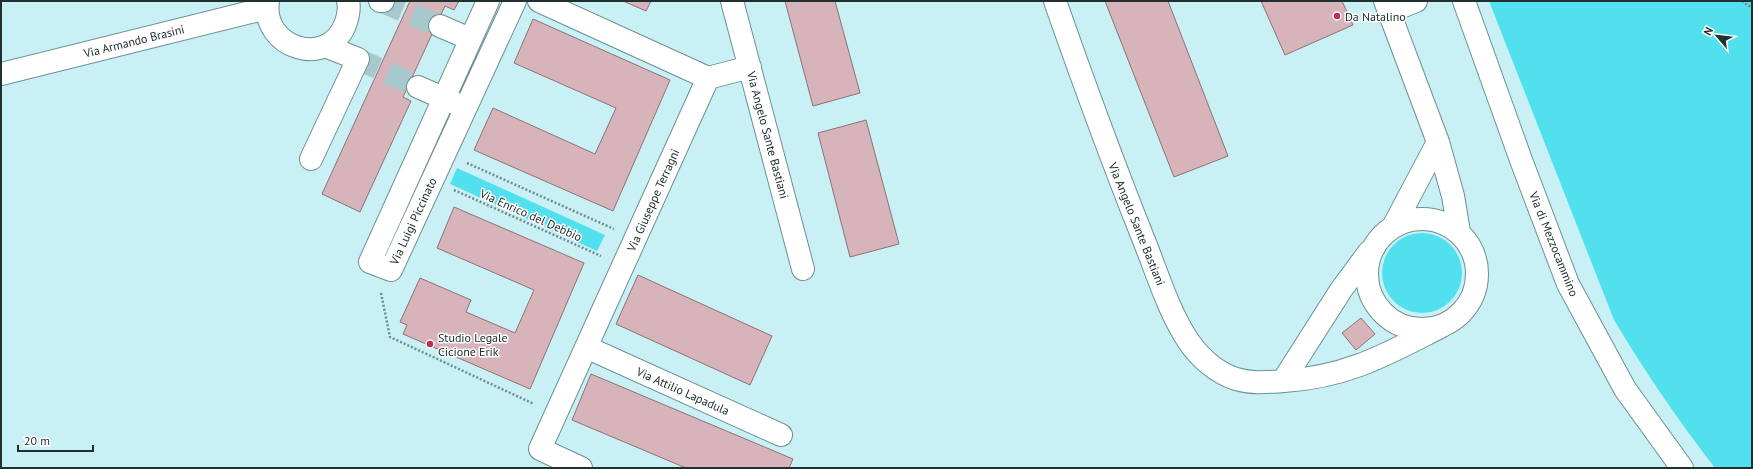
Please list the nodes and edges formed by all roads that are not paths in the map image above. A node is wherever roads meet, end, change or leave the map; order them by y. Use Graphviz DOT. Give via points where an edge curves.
graph roads {
  1 [pos="348,1"];
  2 [pos="488,1"];
  3 [pos="515,1"];
  4 [pos="539,1"];
  5 [pos="732,1"];
  6 [pos="1056,1"];
  7 [pos="1416,1"];
  8 [pos="1464,1"];
  9 [pos="268,4"];
  10 [pos="1387,7"];
  11 [pos="440,26"];
  12 [pos="470,39"];
  13 [pos="325,46"];
  14 [pos="750,67"];
  15 [pos="1,74"];
  16 [pos="708,78"];
  17 [pos="418,86"];
  18 [pos="443,98"];
  19 [pos="466,107"];
  20 [pos="1438,142"];
  21 [pos="311,159"];
  22 [pos="411,170"];
  23 [pos="432,180"];
  24 [pos="1393,226"];
  25 [pos="1459,232"];
  26 [pos="1376,242"];
  27 [pos="803,269"];
  28 [pos="1442,326"];
  29 [pos="586,347"];
  30 [pos="1283,381"];
  31 [pos="781,435"];
  32 [pos="581,468"];
  33 [pos="1682,468"];
  1 -- 13 [label="street" via="348,18 343,30"];
  2 -- 12 [label="street, Via Luigi Piccinato"];
  3 -- 19 [label="street, Via Luigi Piccinato"];
  4 -- 16 [label="street"];
  5 -- 14 [label="street, Via Angelo Sante Bastiani"];
  6 -- 30 [label="street, Via Angelo Sante Bastiani" via="1107,149 1183,332 1198,353 1226,375 1255,382"];
  7 -- 10 [label="street"];
  8 -- 33 [label="street, Via di Mezzocammino" via="1568,284 1625,390"];
  9 -- 13 [label="street, Via Armando Brasini" via="269,21 275,34 286,43 298,48 312,49"];
  9 -- 15 [label="street, Via Armando Brasini"];
  10 -- 20 [label="street"];
  11 -- 12 [label="street"];
  12 -- 18 [label="street, Via Luigi Piccinato"];
  13 -- 21 [label="street, Via Armando Brasini" via="358,59"];
  14 -- 16 [label="street"];
  14 -- 27 [label="street, Via Angelo Sante Bastiani"];
  16 -- 29 [label="street, Via Giuseppe Terragni"];
  17 -- 18 [label="street"];
  18 -- 19 [label="street"];
  18 -- 22 [label="street, Via Luigi Piccinato"];
  19 -- 23 [label="street, Via Luigi Piccinato"];
  20 -- 24 [label="street"];
  20 -- 25 [label="street" via="1453,196"];
  22 -- 23 [label="street"];
  22 -- 23 [label="street, Via Luigi Piccinato" via="370,262 391,270"];
  24 -- 25 [label="street" via="1409,220 1427,218 1444,222"];
  24 -- 26 [label="street"];
  25 -- 28 [label="street" via="1471,247 1478,265 1477,284 1471,302 1458,316"];
  26 -- 28 [label="street" via="1369,258 1367,276 1370,293 1378,308 1391,320 1407,328 1425,330"];
  26 -- 30 [label="street"];
  28 -- 30 [label="street, Via Angelo Sante Bastiani" via="1359,366 1316,378"];
  29 -- 31 [label="street, Via Attilio Lapadula"];
  29 -- 32 [label="street, Via Giuseppe Terragni" via="540,449"];
}
